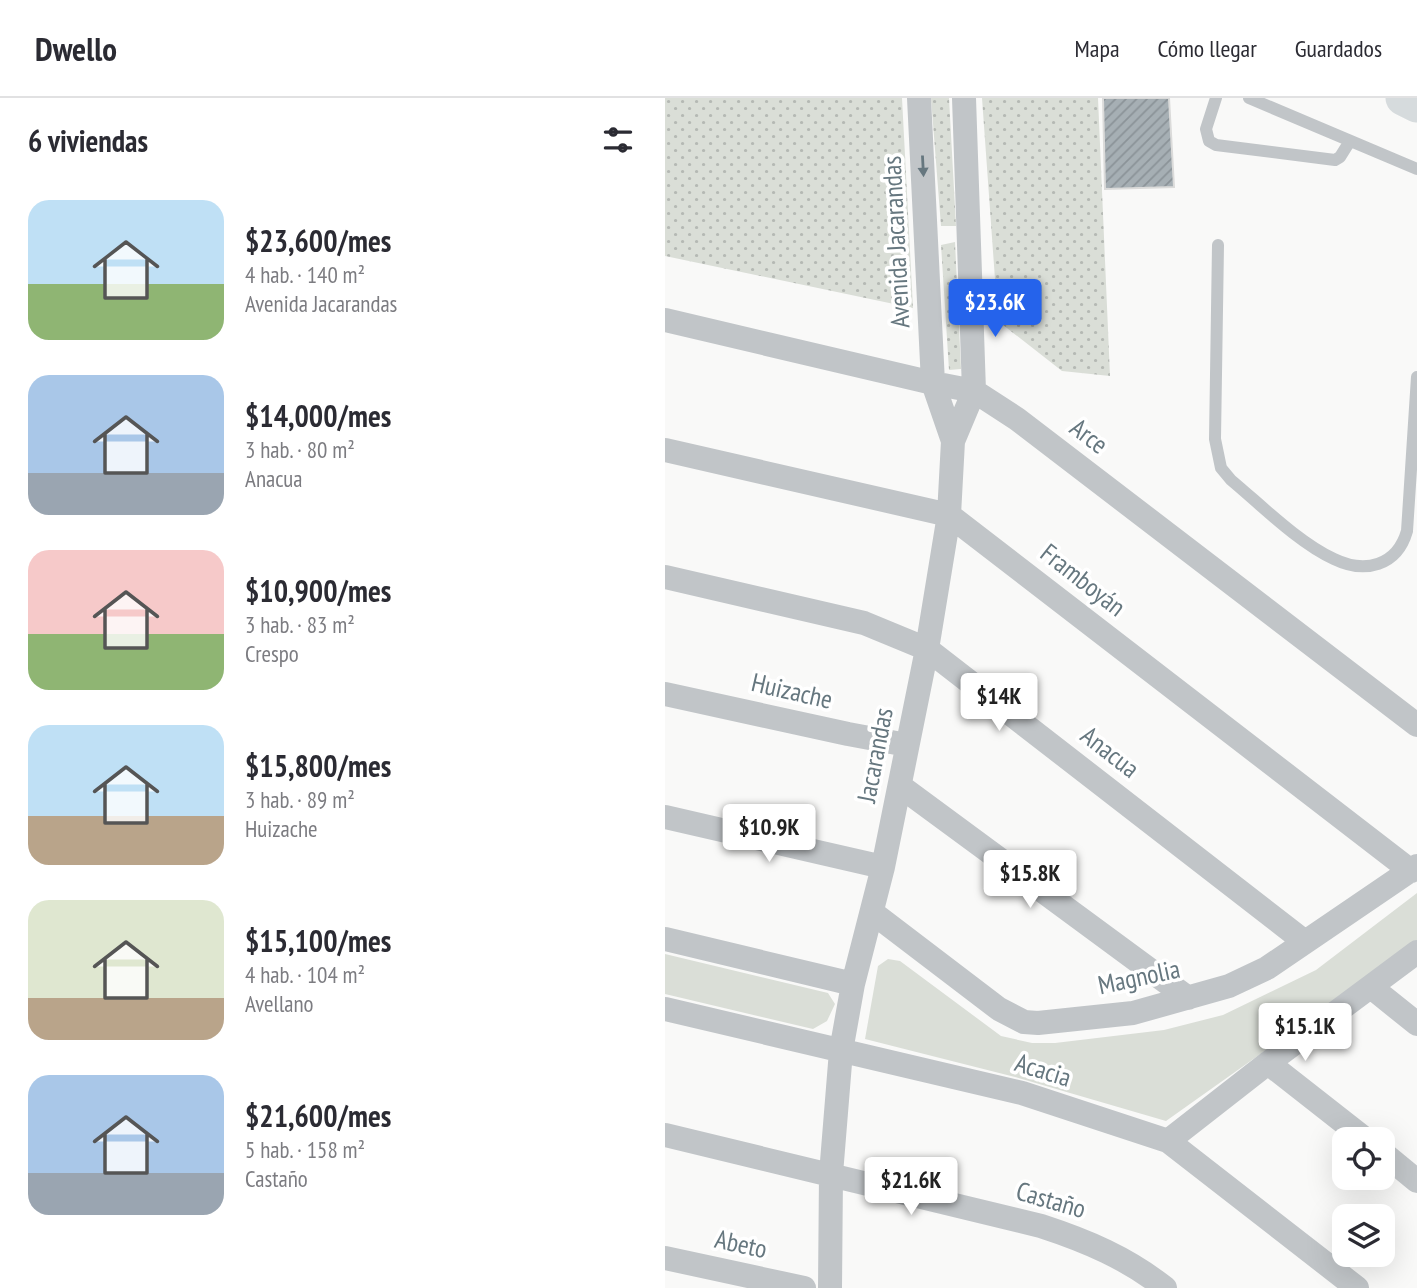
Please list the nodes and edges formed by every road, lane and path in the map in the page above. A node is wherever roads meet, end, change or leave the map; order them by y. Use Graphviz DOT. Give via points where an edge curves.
graph roads {
  1 [pos="919,98"];
  2 [pos="964,98"];
  3 [pos="1216,98"];
  4 [pos="1249,98"];
  5 [pos="1403,98"];
  6 [pos="1417,105"];
  7 [pos="1350,141"];
  8 [pos="1417,170"];
  9 [pos="968,227"];
  10 [pos="927,233"];
  11 [pos="1218,245"];
  12 [pos="665,320"];
  13 [pos="1417,377"];
  14 [pos="933,383"];
  15 [pos="974,391"];
  16 [pos="953,441"];
  17 [pos="665,450"];
  18 [pos="950,515"];
  19 [pos="665,577"];
  20 [pos="927,649"];
  21 [pos="665,694"];
  22 [pos="1417,725"];
  23 [pos="907,745"];
  24 [pos="900,786"];
  25 [pos="665,817"];
  26 [pos="883,867"];
  27 [pos="1414,868"];
  28 [pos="873,913"];
  29 [pos="665,939"];
  30 [pos="1305,942"];
  31 [pos="1417,952"];
  32 [pos="853,984"];
  33 [pos="1371,987"];
  34 [pos="1188,998"];
  35 [pos="665,1009"];
  36 [pos="1417,1024"];
  37 [pos="841,1051"];
  38 [pos="1268,1063"];
  39 [pos="1350,1127"];
  40 [pos="665,1135"];
  41 [pos="1168,1141"];
  42 [pos="1395,1163"];
  43 [pos="831,1174"];
  44 [pos="1417,1181"];
  45 [pos="665,1258"];
  46 [pos="804,1288"];
  47 [pos="830,1288"];
  48 [pos="1165,1288"];
  49 [pos="1357,1288"];
  1 -- 10 [label="street, Avenida Jacarandas, one-way"];
  2 -- 9 [label="street"];
  3 -- 7 [label="lane" via="1206,129 1209,141 1216,145 1335,160"];
  4 -- 7 [label="lane"];
  5 -- 6 [label="main road"];
  7 -- 8 [label="lane"];
  9 -- 10 [label="street"];
  9 -- 15 [label="street"];
  10 -- 14 [label="street, Avenida Jacarandas"];
  11 -- 13 [label="lane" via="1215,439 1221,468 1310,545 1335,560 1357,566 1378,564 1394,557 1403,545"];
  12 -- 14 [label="street, Arce"];
  14 -- 15 [label="street, Arce"];
  14 -- 16 [label="street, Jacarandas"];
  15 -- 16 [label="street, Jacarandas"];
  15 -- 22 [label="street, Arce" via="1017,419"];
  16 -- 18 [label="street, Jacarandas"];
  17 -- 18 [label="street, Framboyán"];
  18 -- 20 [label="street, Jacarandas"];
  18 -- 27 [label="street, Framboyán"];
  19 -- 20 [label="street, Anacua" via="864,623"];
  20 -- 23 [label="street, Jacarandas"];
  20 -- 30 [label="street, Anacua"];
  21 -- 23 [label="street, Huizache"];
  23 -- 24 [label="street, Jacarandas"];
  24 -- 26 [label="street, Jacarandas"];
  24 -- 34 [label="street"];
  25 -- 26 [label="street"];
  26 -- 28 [label="street, Jacarandas"];
  27 -- 30 [label="street, Magnolia"];
  28 -- 32 [label="street, Jacarandas"];
  28 -- 34 [label="street, Magnolia" via="999,1009 1024,1022 1133,1013"];
  29 -- 32 [label="street"];
  30 -- 34 [label="street, Magnolia" via="1239,982"];
  31 -- 33 [label="street"];
  32 -- 37 [label="street, Jacarandas"];
  33 -- 36 [label="street"];
  33 -- 38 [label="street"];
  35 -- 37 [label="street, Acacia"];
  37 -- 41 [label="street, Acacia" via="1022,1093"];
  37 -- 43 [label="street, Jacarandas"];
  38 -- 39 [label="street"];
  38 -- 41 [label="street"];
  40 -- 43 [label="street, Castaño"];
  41 -- 49 [label="street, Acacia"];
  42 -- 44 [label="street"];
  43 -- 47 [label="street, Jacarandas"];
  43 -- 48 [label="street, Castaño" via="1084,1240"];
  45 -- 46 [label="street, Abeto"];
}
